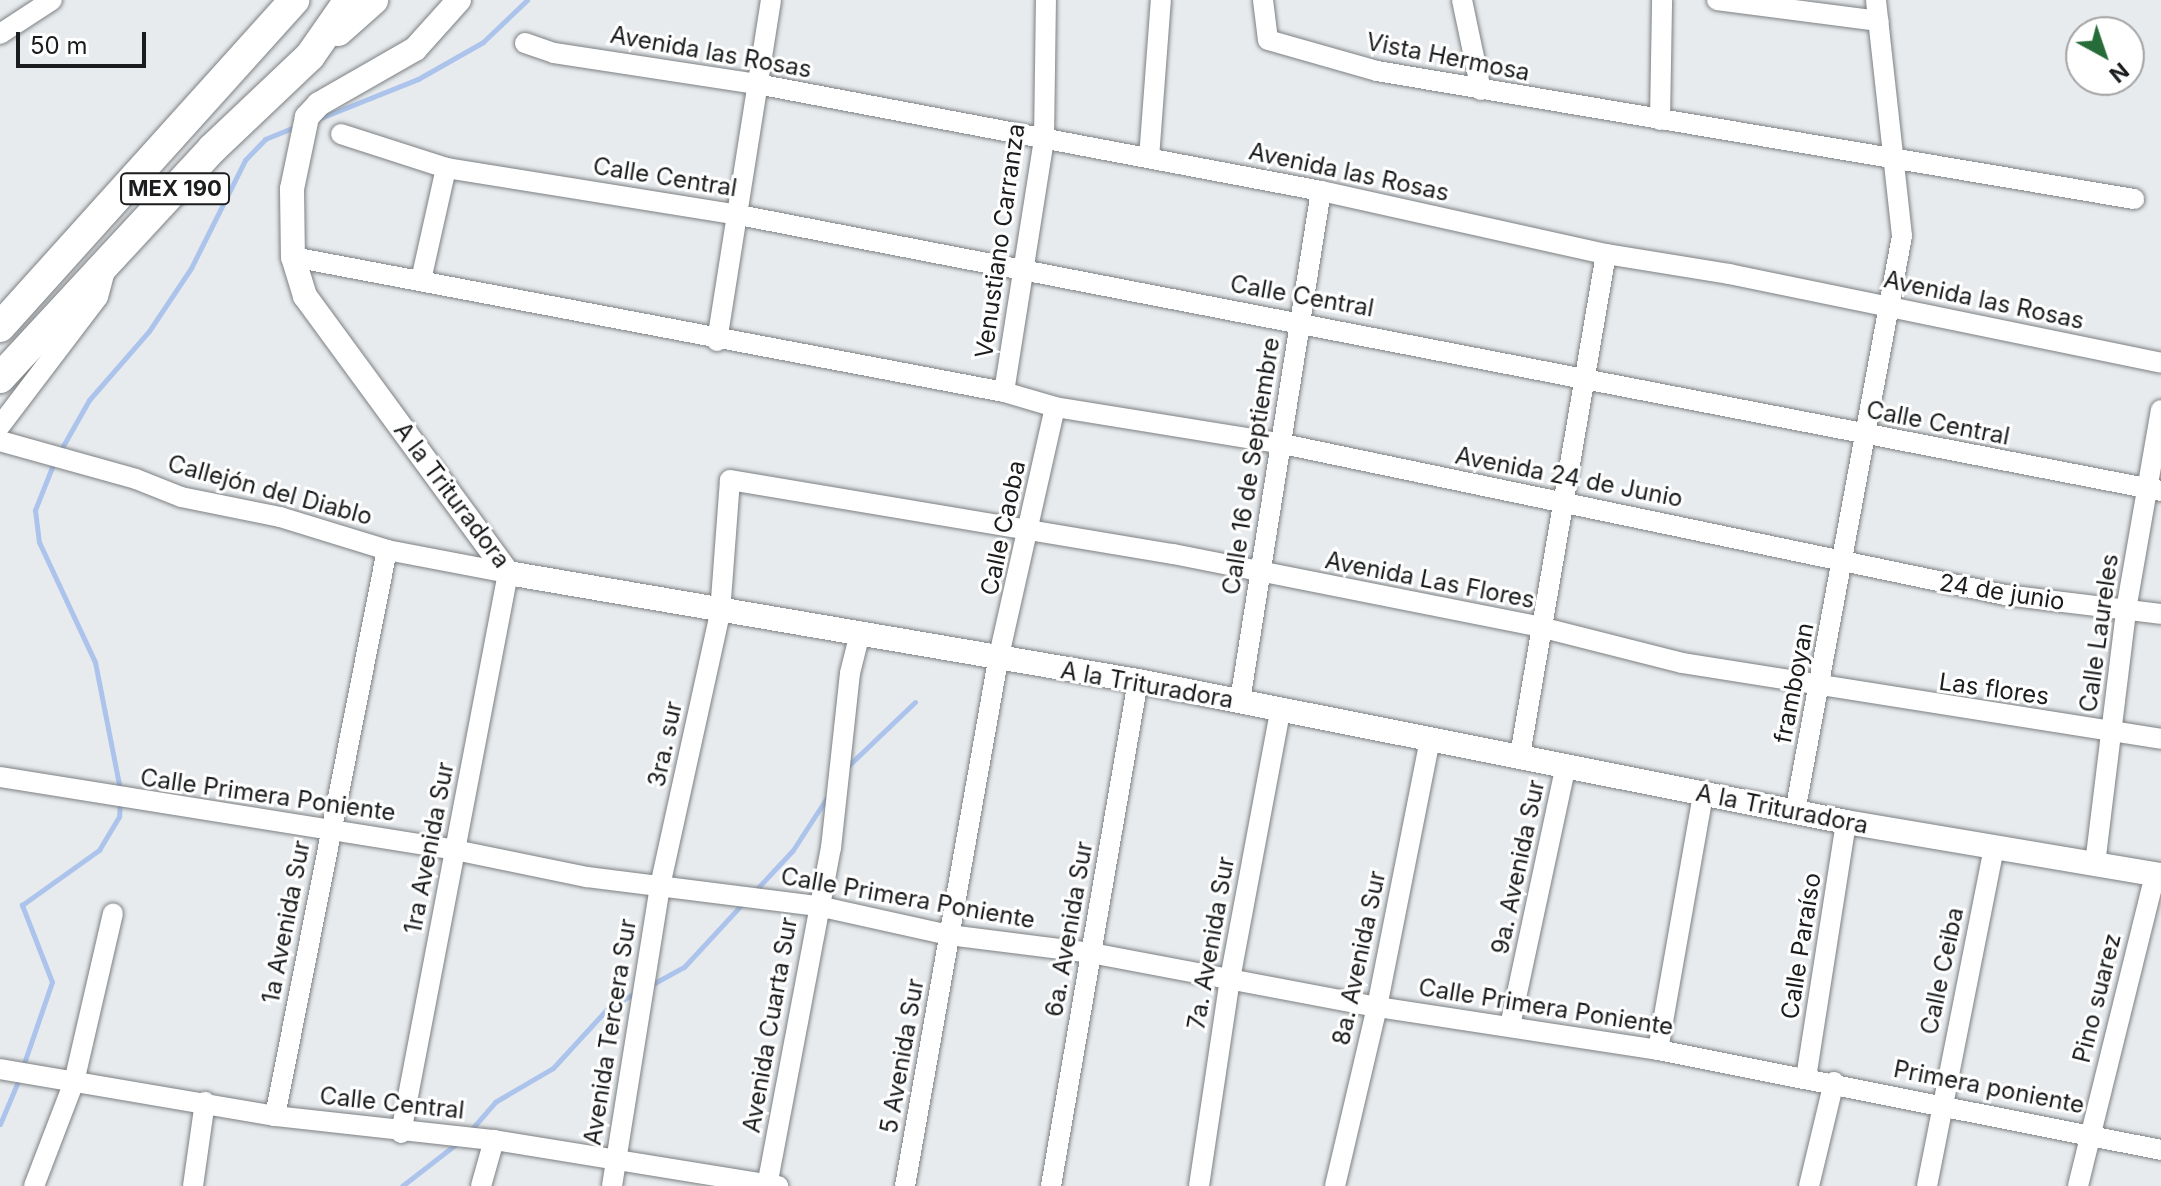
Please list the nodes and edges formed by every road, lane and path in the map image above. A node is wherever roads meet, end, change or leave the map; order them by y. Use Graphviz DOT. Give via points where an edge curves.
graph roads {
  1 [pos="52,0"];
  2 [pos="294,0"];
  3 [pos="349,0"];
  4 [pos="373,0"];
  5 [pos="771,0"];
  6 [pos="1046,0"];
  7 [pos="1161,0"];
  8 [pos="1263,0"];
  9 [pos="1462,0"];
  10 [pos="1662,0"];
  11 [pos="1717,0"];
  12 [pos="455,1"];
  13 [pos="1877,10"];
  14 [pos="0,34"];
  15 [pos="525,43"];
  16 [pos="310,56"];
  17 [pos="757,84"];
  18 [pos="1481,90"];
  19 [pos="1660,120"];
  20 [pos="341,134"];
  21 [pos="1044,140"];
  22 [pos="1149,158"];
  23 [pos="1897,160"];
  24 [pos="446,168"];
  25 [pos="1321,191"];
  26 [pos="2134,199"];
  27 [pos="739,215"];
  28 [pos="1606,254"];
  29 [pos="293,257"];
  30 [pos="108,260"];
  31 [pos="1023,272"];
  32 [pos="421,280"];
  33 [pos="1891,307"];
  34 [pos="1300,322"];
  35 [pos="0,327"];
  36 [pos="717,341"];
  37 [pos="2161,363"];
  38 [pos="0,378"];
  39 [pos="1581,382"];
  40 [pos="1004,392"];
  41 [pos="1055,407"];
  42 [pos="2161,410"];
  43 [pos="0,426"];
  44 [pos="1866,436"];
  45 [pos="0,441"];
  46 [pos="1283,444"];
  47 [pos="730,480"];
  48 [pos="2154,490"];
  49 [pos="1562,506"];
  50 [pos="1031,528"];
  51 [pos="387,550"];
  52 [pos="1844,563"];
  53 [pos="508,573"];
  54 [pos="1261,574"];
  55 [pos="2126,610"];
  56 [pos="720,613"];
  57 [pos="2161,614"];
  58 [pos="1540,627"];
  59 [pos="859,637"];
  60 [pos="998,660"];
  61 [pos="1138,681"];
  62 [pos="1819,687"];
  63 [pos="1240,701"];
  64 [pos="1280,711"];
  65 [pos="2111,731"];
  66 [pos="2161,739"];
  67 [pos="1430,740"];
  68 [pos="1520,755"];
  69 [pos="1566,765"];
  70 [pos="0,777"];
  71 [pos="1703,795"];
  72 [pos="1795,812"];
  73 [pos="1846,822"];
  74 [pos="330,831"];
  75 [pos="1994,847"];
  76 [pos="455,850"];
  77 [pos="2095,864"];
  78 [pos="2158,875"];
  79 [pos="660,886"];
  80 [pos="818,906"];
  81 [pos="113,913"];
  82 [pos="949,935"];
  83 [pos="1091,953"];
  84 [pos="1230,979"];
  85 [pos="1377,1007"];
  86 [pos="1510,1026"];
  87 [pos="1658,1050"];
  88 [pos="0,1069"];
  89 [pos="1806,1078"];
  90 [pos="74,1082"];
  91 [pos="1834,1082"];
  92 [pos="205,1102"];
  93 [pos="1941,1105"];
  94 [pos="275,1116"];
  95 [pos="401,1133"];
  96 [pos="2089,1134"];
  97 [pos="494,1140"];
  98 [pos="2161,1150"];
  99 [pos="616,1161"];
  100 [pos="771,1185"];
  101 [pos="34,1186"];
  102 [pos="193,1186"];
  103 [pos="481,1186"];
  104 [pos="612,1186"];
  105 [pos="905,1186"];
  106 [pos="1051,1186"];
  107 [pos="1199,1186"];
  108 [pos="1335,1186"];
  109 [pos="1809,1186"];
  110 [pos="1927,1186"];
  111 [pos="2078,1186"];
  1 -- 14 [label="street"];
  2 -- 35 [label="main road, MEX 190"];
  3 -- 16 [label="main road, MEX 190"];
  4 -- 16 [label="main road"];
  5 -- 17 [label="street"];
  6 -- 21 [label="street, Venustiano Carranza"];
  7 -- 22 [label="street"];
  8 -- 18 [label="street, Vista Hermosa" via="1268,40 1377,71"];
  9 -- 18 [label="street"];
  10 -- 19 [label="street"];
  11 -- 13 [label="street"];
  12 -- 29 [label="street" via="415,49 319,104 307,117 292,189"];
  13 -- 23 [label="street"];
  15 -- 17 [label="street, Avenida las Rosas" via="554,53"];
  16 -- 30 [label="main road, MEX 190" via="212,149"];
  17 -- 21 [label="street, Avenida las Rosas"];
  17 -- 27 [label="street"];
  18 -- 19 [label="street, Vista Hermosa"];
  19 -- 23 [label="street, Vista Hermosa"];
  20 -- 24 [label="street, Calle Central"];
  21 -- 22 [label="street, Avenida las Rosas"];
  21 -- 31 [label="street, Venustiano Carranza"];
  22 -- 25 [label="street, Avenida las Rosas"];
  23 -- 26 [label="street, Vista Hermosa"];
  23 -- 33 [label="street, framboyan" via="1902,236"];
  24 -- 27 [label="street, Calle Central"];
  24 -- 32 [label="street"];
  25 -- 28 [label="street, Avenida las Rosas"];
  25 -- 34 [label="street, Calle 16 de Septiembre"];
  27 -- 31 [label="street, Calle Central"];
  27 -- 36 [label="street"];
  28 -- 33 [label="street, Avenida las Rosas"];
  28 -- 39 [label="street"];
  29 -- 32 [label="street, Avenida 24 de Junio"];
  29 -- 53 [label="street, A la Trituradora" via="305,296"];
  30 -- 38 [label="main road, MEX 190"];
  30 -- 43 [label="street" via="98,297"];
  31 -- 34 [label="street, Calle Central"];
  31 -- 40 [label="street, Venustiano Carranza"];
  32 -- 36 [label="street, Avenida 24 de Junio"];
  33 -- 37 [label="street, Avenida las Rosas"];
  33 -- 44 [label="street, framboyan"];
  34 -- 39 [label="street, Calle Central"];
  34 -- 46 [label="street, Calle 16 de Septiembre"];
  36 -- 40 [label="street, Avenida 24 de Junio"];
  39 -- 44 [label="street, Calle Central"];
  39 -- 49 [label="street"];
  40 -- 41 [label="street, Avenida 24 de Junio"];
  41 -- 46 [label="street, Avenida 24 de Junio"];
  41 -- 50 [label="street, Calle Caoba"];
  42 -- 48 [label="street, Calle Laureles"];
  44 -- 48 [label="street, Calle Central"];
  44 -- 52 [label="street, framboyan"];
  45 -- 51 [label="street, Callejón del Diablo" via="181,497 280,517"];
  46 -- 49 [label="street, Avenida 24 de Junio"];
  46 -- 54 [label="street, Calle 16 de Septiembre"];
  47 -- 50 [label="street, Avenida Las Flores"];
  47 -- 56 [label="street, 3ra. sur"];
  48 -- 55 [label="street, Calle Laureles"];
  49 -- 52 [label="street, Avenida 24 de Junio" via="1696,528"];
  49 -- 58 [label="street"];
  50 -- 54 [label="street, Avenida Las Flores"];
  50 -- 60 [label="street, Calle Caoba"];
  51 -- 53 [label="street, Callejón del Diablo"];
  51 -- 74 [label="street, 1a Avenida Sur"];
  52 -- 55 [label="street, 24 de junio" via="2005,595"];
  52 -- 62 [label="street, framboyan"];
  53 -- 56 [label="street, A la Trituradora"];
  53 -- 76 [label="street, 1ra Avenida Sur"];
  54 -- 58 [label="street, Avenida Las Flores"];
  54 -- 63 [label="street, Calle 16 de Septiembre"];
  55 -- 57 [label="street, 24 de junio"];
  55 -- 65 [label="street, Calle Laureles"];
  56 -- 59 [label="street, A la Trituradora"];
  56 -- 79 [label="street, 3ra. sur"];
  58 -- 62 [label="street, Avenida Las Flores" via="1682,663"];
  58 -- 68 [label="street"];
  59 -- 60 [label="street, A la Trituradora"];
  59 -- 80 [label="street, Avenida Cuarta Sur"];
  60 -- 61 [label="street, A la Trituradora"];
  60 -- 82 [label="street, Calle Caoba"];
  61 -- 63 [label="street, A la Trituradora"];
  61 -- 83 [label="street, 6a. Avenida Sur"];
  62 -- 65 [label="street, Las flores"];
  62 -- 72 [label="street, framboyan"];
  63 -- 64 [label="street, A la Trituradora"];
  64 -- 67 [label="street, A la Trituradora"];
  64 -- 84 [label="street, 7a. Avenida Sur"];
  65 -- 66 [label="street, Las flores"];
  65 -- 77 [label="street, Calle Laureles"];
  67 -- 68 [label="street, A la Trituradora"];
  67 -- 85 [label="street, 8a. Avenida Sur"];
  68 -- 69 [label="street, A la Trituradora"];
  69 -- 71 [label="street, A la Trituradora"];
  69 -- 86 [label="street, 9a. Avenida Sur"];
  70 -- 74 [label="street, Calle Primera Poniente"];
  71 -- 72 [label="street, A la Trituradora"];
  71 -- 87 [label="street"];
  72 -- 73 [label="street, A la Trituradora"];
  73 -- 75 [label="street, A la Trituradora"];
  73 -- 89 [label="street, Calle Paraíso"];
  74 -- 76 [label="street, Calle Primera Poniente"];
  74 -- 94 [label="street, 1a Avenida Sur"];
  75 -- 77 [label="street, A la Trituradora"];
  75 -- 93 [label="street, Calle Ceiba"];
  76 -- 79 [label="street, Calle Primera Poniente"];
  76 -- 95 [label="street, 1ra Avenida Sur"];
  77 -- 78 [label="street, A la Trituradora"];
  78 -- 96 [label="street, Pino suarez"];
  79 -- 80 [label="street, Calle Primera Poniente"];
  79 -- 99 [label="street, Avenida Tercera Sur"];
  80 -- 82 [label="street, Calle Primera Poniente"];
  80 -- 100 [label="street, Avenida Cuarta Sur"];
  81 -- 90 [label="street"];
  82 -- 83 [label="street, Calle Primera Poniente"];
  82 -- 105 [label="street, 5 Avenida Sur"];
  83 -- 84 [label="street, Calle Primera Poniente"];
  83 -- 106 [label="street, 6a. Avenida Sur"];
  84 -- 85 [label="street, Calle Primera Poniente"];
  84 -- 107 [label="street, 7a. Avenida Sur"];
  85 -- 86 [label="street, Calle Primera Poniente"];
  85 -- 108 [label="street, 8a. Avenida Sur"];
  86 -- 87 [label="street, Calle Primera Poniente"];
  87 -- 89 [label="street, Calle Primera Poniente"];
  88 -- 90 [label="street, Calle Central"];
  89 -- 91 [label="street, Primera poniente"];
  90 -- 92 [label="street, Calle Central"];
  90 -- 101 [label="street"];
  91 -- 93 [label="street, Primera poniente"];
  91 -- 109 [label="street"];
  92 -- 94 [label="street, Calle Central"];
  92 -- 102 [label="street"];
  93 -- 96 [label="street, Primera poniente"];
  93 -- 110 [label="street, Calle Ceiba"];
  94 -- 95 [label="street, Calle Central"];
  95 -- 97 [label="street, Calle Central"];
  96 -- 98 [label="street, Primera poniente"];
  96 -- 111 [label="street, Pino suarez"];
  97 -- 99 [label="street, Calle Central"];
  97 -- 103 [label="street"];
  99 -- 100 [label="street, Calle Central"];
  99 -- 104 [label="street, Avenida Tercera Sur"];
}
